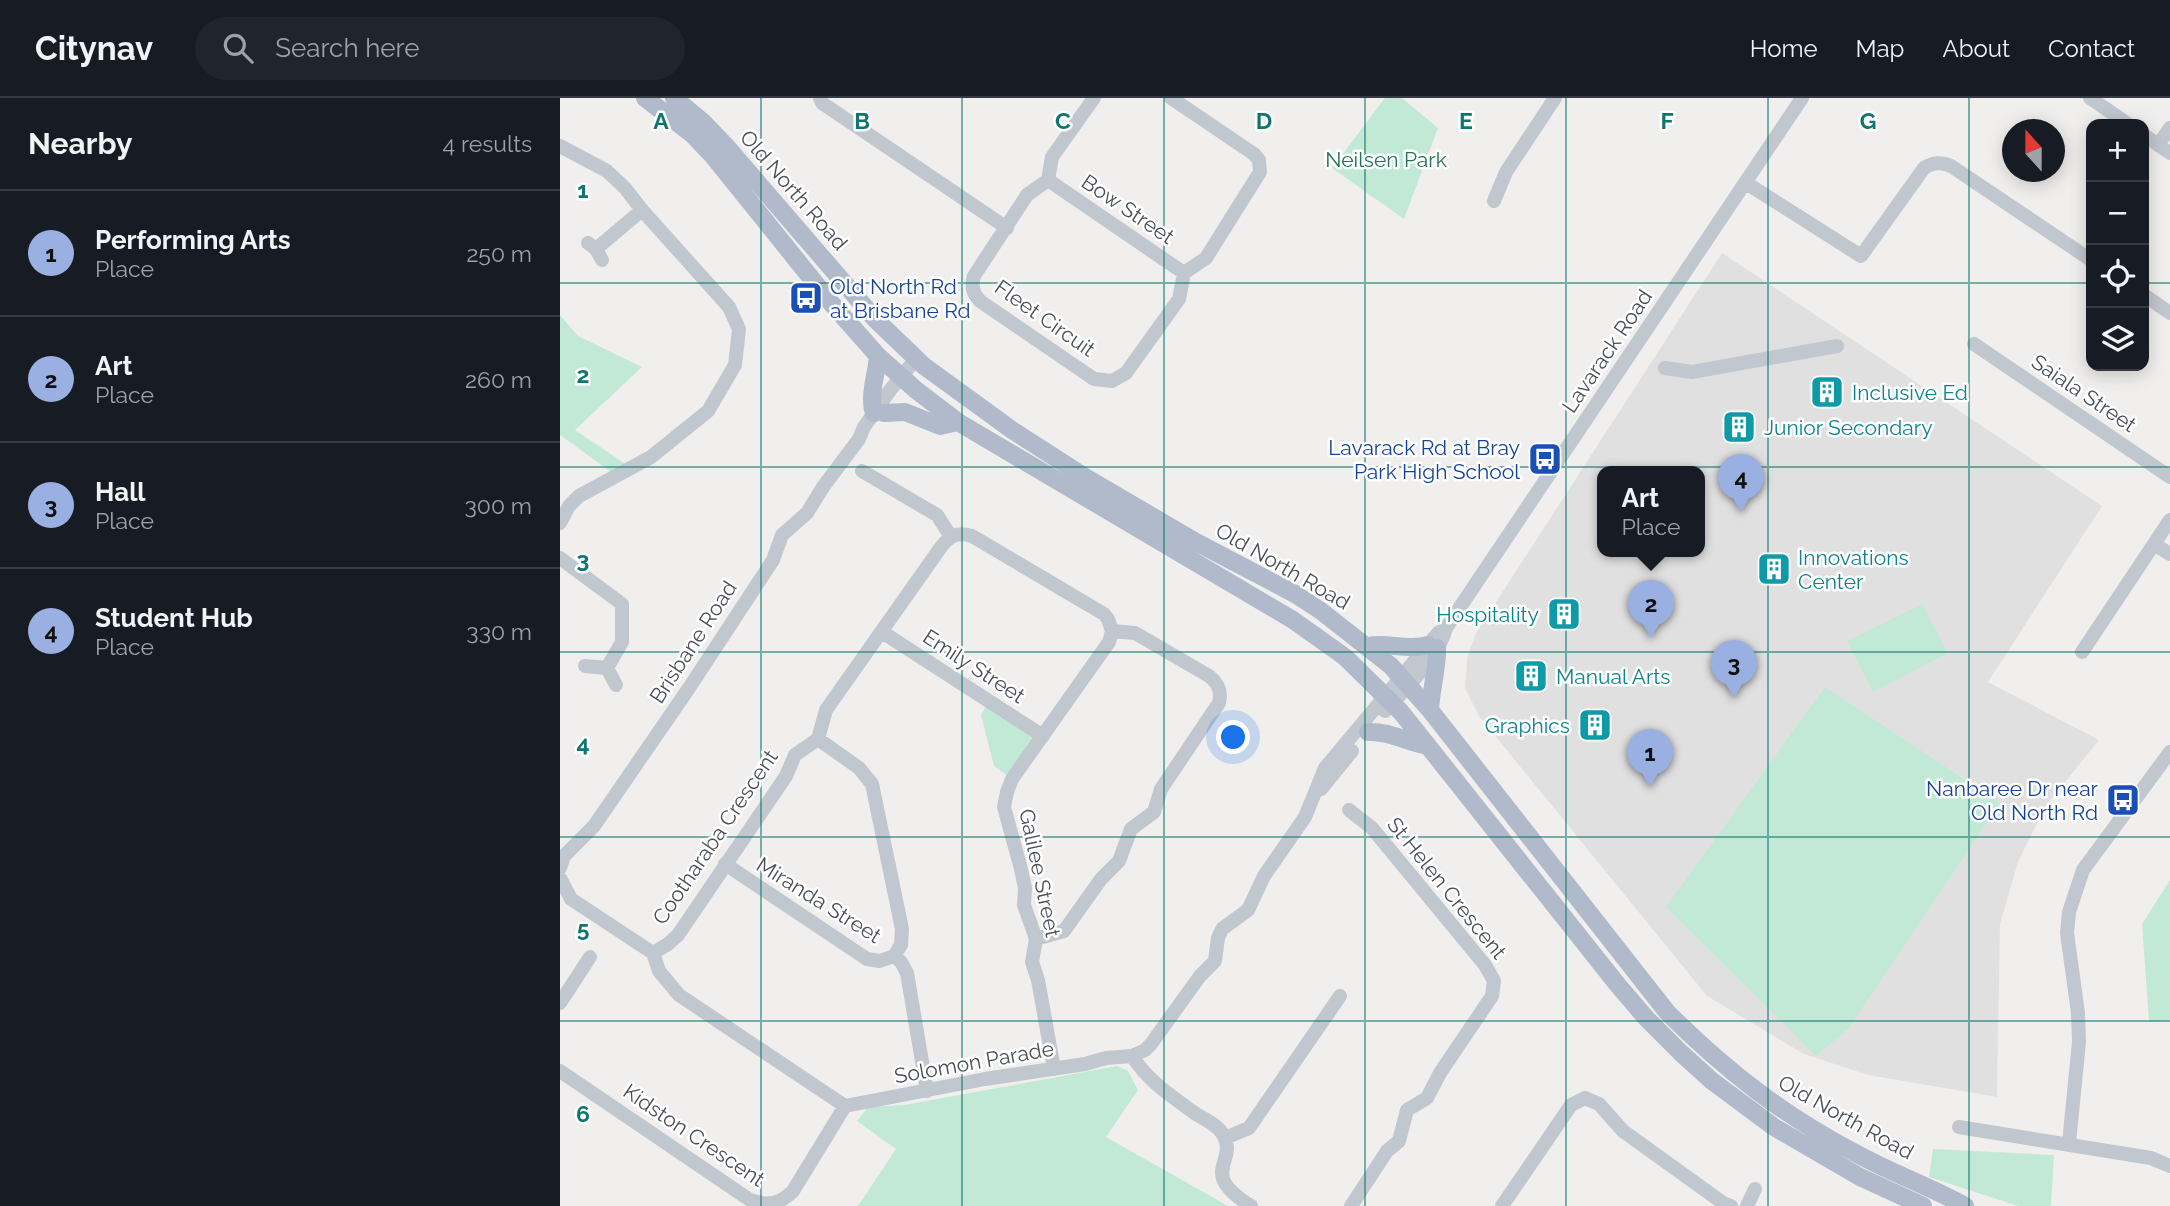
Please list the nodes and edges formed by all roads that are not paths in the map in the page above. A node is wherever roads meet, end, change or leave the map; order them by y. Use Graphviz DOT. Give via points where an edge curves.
graph roads {
  1 [pos="645,98"];
  2 [pos="674,98"];
  3 [pos="820,98"];
  4 [pos="1094,98"];
  5 [pos="1171,98"];
  6 [pos="1555,98"];
  7 [pos="1802,98"];
  8 [pos="2090,98"];
  9 [pos="2121,119"];
  10 [pos="2170,128"];
  11 [pos="2149,138"];
  12 [pos="560,146"];
  13 [pos="2164,149"];
  14 [pos="1048,180"];
  15 [pos="1746,183"];
  16 [pos="1494,201"];
  17 [pos="642,210"];
  18 [pos="1007,228"];
  19 [pos="596,251"];
  20 [pos="2086,257"];
  21 [pos="1184,273"];
  22 [pos="2149,298"];
  23 [pos="2170,313"];
  24 [pos="1974,344"];
  25 [pos="1838,346"];
  26 [pos="878,356"];
  27 [pos="919,363"];
  28 [pos="1665,368"];
  29 [pos="904,380"];
  30 [pos="879,413"];
  31 [pos="958,422"];
  32 [pos="862,471"];
  33 [pos="2170,477"];
  34 [pos="2170,520"];
  35 [pos="560,523"];
  36 [pos="951,537"];
  37 [pos="2154,544"];
  38 [pos="2170,554"];
  39 [pos="560,558"];
  40 [pos="1112,631"];
  41 [pos="882,632"];
  42 [pos="1367,646"];
  43 [pos="1432,646"];
  44 [pos="2082,652"];
  45 [pos="585,666"];
  46 [pos="607,668"];
  47 [pos="1405,681"];
  48 [pos="616,685"];
  49 [pos="1389,700"];
  50 [pos="1430,710"];
  51 [pos="1368,732"];
  52 [pos="1043,736"];
  53 [pos="818,739"];
  54 [pos="1428,746"];
  55 [pos="2170,752"];
  56 [pos="1315,796"];
  57 [pos="1349,810"];
  58 [pos="725,864"];
  59 [pos="560,869"];
  60 [pos="560,878"];
  61 [pos="566,899"];
  62 [pos="1036,939"];
  63 [pos="653,953"];
  64 [pos="894,956"];
  65 [pos="590,957"];
  66 [pos="1340,996"];
  67 [pos="560,1003"];
  68 [pos="1139,1053"];
  69 [pos="1054,1069"];
  70 [pos="560,1070"];
  71 [pos="927,1091"];
  72 [pos="845,1106"];
  73 [pos="1959,1127"];
  74 [pos="1225,1138"];
  75 [pos="2069,1143"];
  76 [pos="2170,1166"];
  77 [pos="1755,1189"];
  78 [pos="1251,1206"];
  79 [pos="1351,1206"];
  80 [pos="1502,1206"];
  81 [pos="1731,1206"];
  82 [pos="1747,1206"];
  83 [pos="1923,1206"];
  84 [pos="1965,1206"];
  1 -- 26 [label="main road, Old North Road" via="713,156"];
  2 -- 27 [label="main road, Old North Road" via="726,146 876,320"];
  3 -- 18 [label="street"];
  4 -- 14 [label="street" via="1052,157"];
  5 -- 21 [label="street" via="1254,154 1261,168 1206,258"];
  6 -- 16 [label="street" via="1506,172"];
  7 -- 15 [label="street, Lavarack Road"];
  8 -- 9 [label="street"];
  10 -- 13 [label="street"];
  11 -- 13 [label="street"];
  12 -- 17 [label="street" via="607,171"];
  14 -- 18 [label="street, Fleet Circuit" via="1027,195"];
  14 -- 21 [label="street, Bow Street"];
  15 -- 20 [label="street" via="1861,257 1924,168 1944,163"];
  15 -- 43 [label="street, Lavarack Road"];
  17 -- 19 [label="street"];
  17 -- 35 [label="street" via="729,307 739,329 735,365 708,411 651,457 579,496"];
  18 -- 21 [label="street, Fleet Circuit" via="974,276 976,295 1098,380 1112,381 1126,373 1179,299"];
  22 -- 23 [label="street"];
  24 -- 33 [label="street, Saiala Street"];
  25 -- 28 [label="street" via="1692,372"];
  26 -- 29 [label="main road, Old North Road"];
  26 -- 30 [label="main road" via="871,404"];
  27 -- 29 [label="street, Brisbane Road"];
  27 -- 42 [label="main road, Old North Road" via="1085,477 1295,594"];
  29 -- 30 [label="street, Brisbane Road"];
  29 -- 31 [label="main road, Old North Road"];
  30 -- 31 [label="main road" via="905,412 940,426"];
  30 -- 59 [label="street, Brisbane Road" via="807,513 782,535 773,560 689,688 594,826 564,856"];
  31 -- 49 [label="main road, Old North Road" via="1293,620 1345,657"];
  32 -- 36 [label="street" via="937,515"];
  34 -- 37 [label="street"];
  36 -- 40 [label="street" via="972,536 1104,614"];
  36 -- 41 [label="street"];
  37 -- 38 [label="street"];
  37 -- 44 [label="street"];
  39 -- 46 [label="street" via="622,604 622,642"];
  40 -- 52 [label="street, Galilee Street" via="1110,642"];
  40 -- 62 [label="street" via="1135,633 1209,676 1219,687 1219,703 1161,789 1154,812 1127,835 1124,855 1064,931"];
  41 -- 52 [label="street, Emily Street"];
  41 -- 53 [label="street" via="826,710"];
  42 -- 43 [label="main road"];
  42 -- 47 [label="main road, Old North Road"];
  43 -- 47 [label="street, Lavarack Road"];
  43 -- 50 [label="main road" via="1438,658"];
  45 -- 46 [label="street"];
  46 -- 48 [label="street"];
  47 -- 49 [label="street, Lavarack Road"];
  47 -- 50 [label="main road, Old North Road"];
  49 -- 51 [label="street"];
  49 -- 54 [label="main road, Old North Road"];
  49 -- 56 [label="street" via="1325,768"];
  50 -- 84 [label="main road, Old North Road" via="1667,1012 1710,1055 1776,1107 1859,1155"];
  51 -- 54 [label="main road" via="1386,732"];
  51 -- 56 [label="street"];
  52 -- 62 [label="street, Galilee Street" via="1012,779 1004,807 1021,869 1024,905"];
  53 -- 58 [label="street, Cootharaba Crescent" via="795,755 786,776"];
  53 -- 64 [label="street" via="859,768 872,784 902,929 901,945"];
  54 -- 83 [label="main road, Old North Road" via="1617,984 1681,1053 1738,1102 1784,1133 1860,1177"];
  55 -- 75 [label="street" via="2083,870 2072,901 2067,933 2079,1042"];
  56 -- 68 [label="street" via="1248,910 1222,929 1214,961"];
  57 -- 79 [label="street, St Helen Crescent" via="1372,828 1494,981 1492,996 1432,1091 1407,1110 1399,1141 1387,1151"];
  58 -- 63 [label="street, Cootharaba Crescent" via="678,934"];
  58 -- 64 [label="street, Miranda Street" via="867,959"];
  60 -- 61 [label="street"];
  61 -- 63 [label="street"];
  62 -- 69 [label="street, Galilee Street" via="1032,962"];
  63 -- 72 [label="street" via="659,971 679,995"];
  64 -- 71 [label="street" via="907,973"];
  65 -- 67 [label="street"];
  66 -- 74 [label="street" via="1249,1128"];
  68 -- 69 [label="street, Solomon Parade"];
  68 -- 74 [label="street" via="1158,1087 1221,1130"];
  69 -- 71 [label="street, Solomon Parade"];
  70 -- 72 [label="street, Kidston Crescent" via="750,1200 764,1205 784,1200 793,1191"];
  71 -- 72 [label="street, Solomon Parade"];
  73 -- 75 [label="street"];
  74 -- 78 [label="street" via="1223,1180 1233,1195"];
  75 -- 76 [label="street" via="2151,1158"];
  77 -- 82 [label="street"];
  80 -- 81 [label="street" via="1571,1105 1585,1098 1599,1104 1623,1131"];
}
